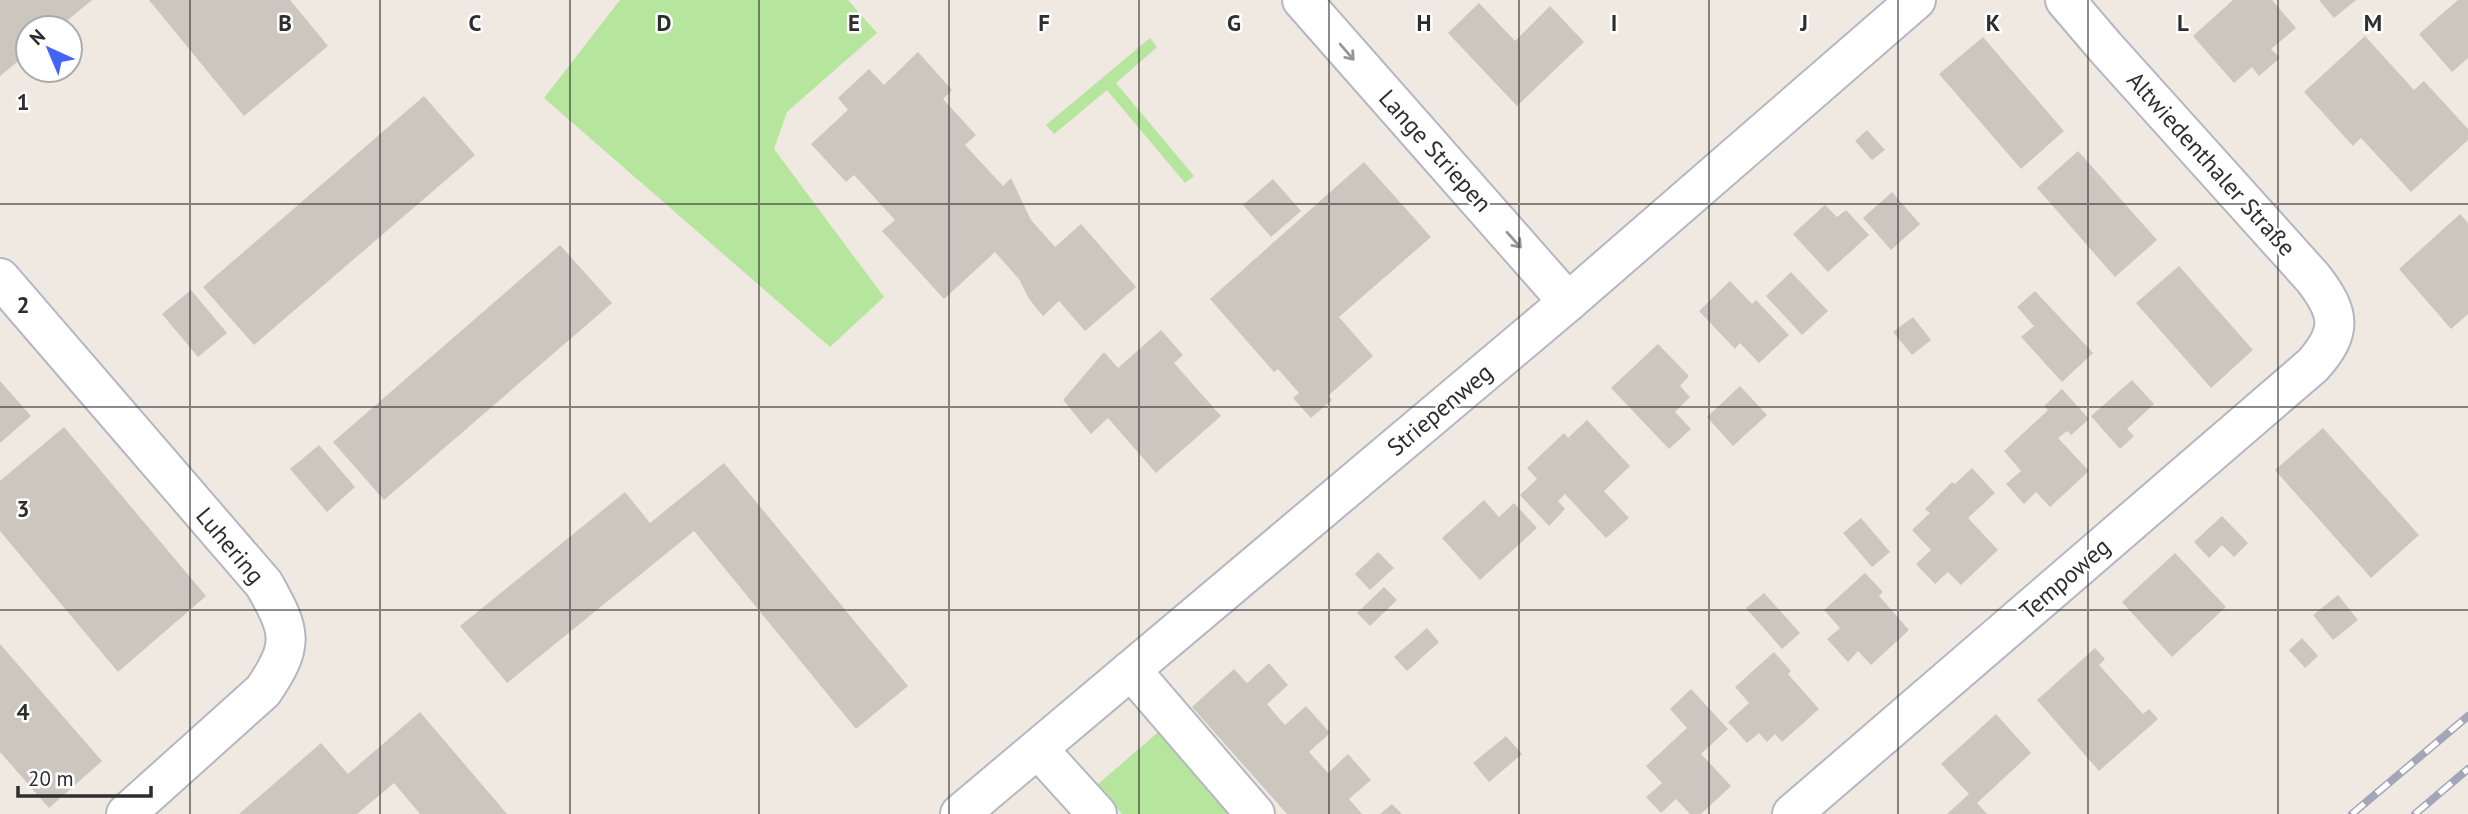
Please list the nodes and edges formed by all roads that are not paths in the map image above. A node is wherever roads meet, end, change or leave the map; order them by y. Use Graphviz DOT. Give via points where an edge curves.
graph roads {
  1 [pos="1302,0"];
  2 [pos="1916,0"];
  3 [pos="2065,0"];
  4 [pos="0,278"];
  5 [pos="1569,302"];
  6 [pos="2332,339"];
  7 [pos="1131,670"];
  8 [pos="1038,749"];
  9 [pos="126,814"];
  10 [pos="960,814"];
  11 [pos="1097,814"];
  12 [pos="1255,814"];
  13 [pos="1792,814"];
  1 -- 5 [label="street, Lange Striepen, one-way"];
  2 -- 5 [label="street, Striepenweg"];
  3 -- 6 [label="street, Altwiedenthaler Straße" via="2313,278 2332,309"];
  4 -- 9 [label="street, Luhering" via="264,584 286,626 286,649 263,691"];
  5 -- 7 [label="street, Striepenweg"];
  6 -- 13 [label="street, Tempoweg" via="2313,365"];
  7 -- 8 [label="street, Striepenweg"];
  7 -- 12 [label="street"];
  8 -- 10 [label="street, Striepenweg"];
  8 -- 11 [label="street"];
}
